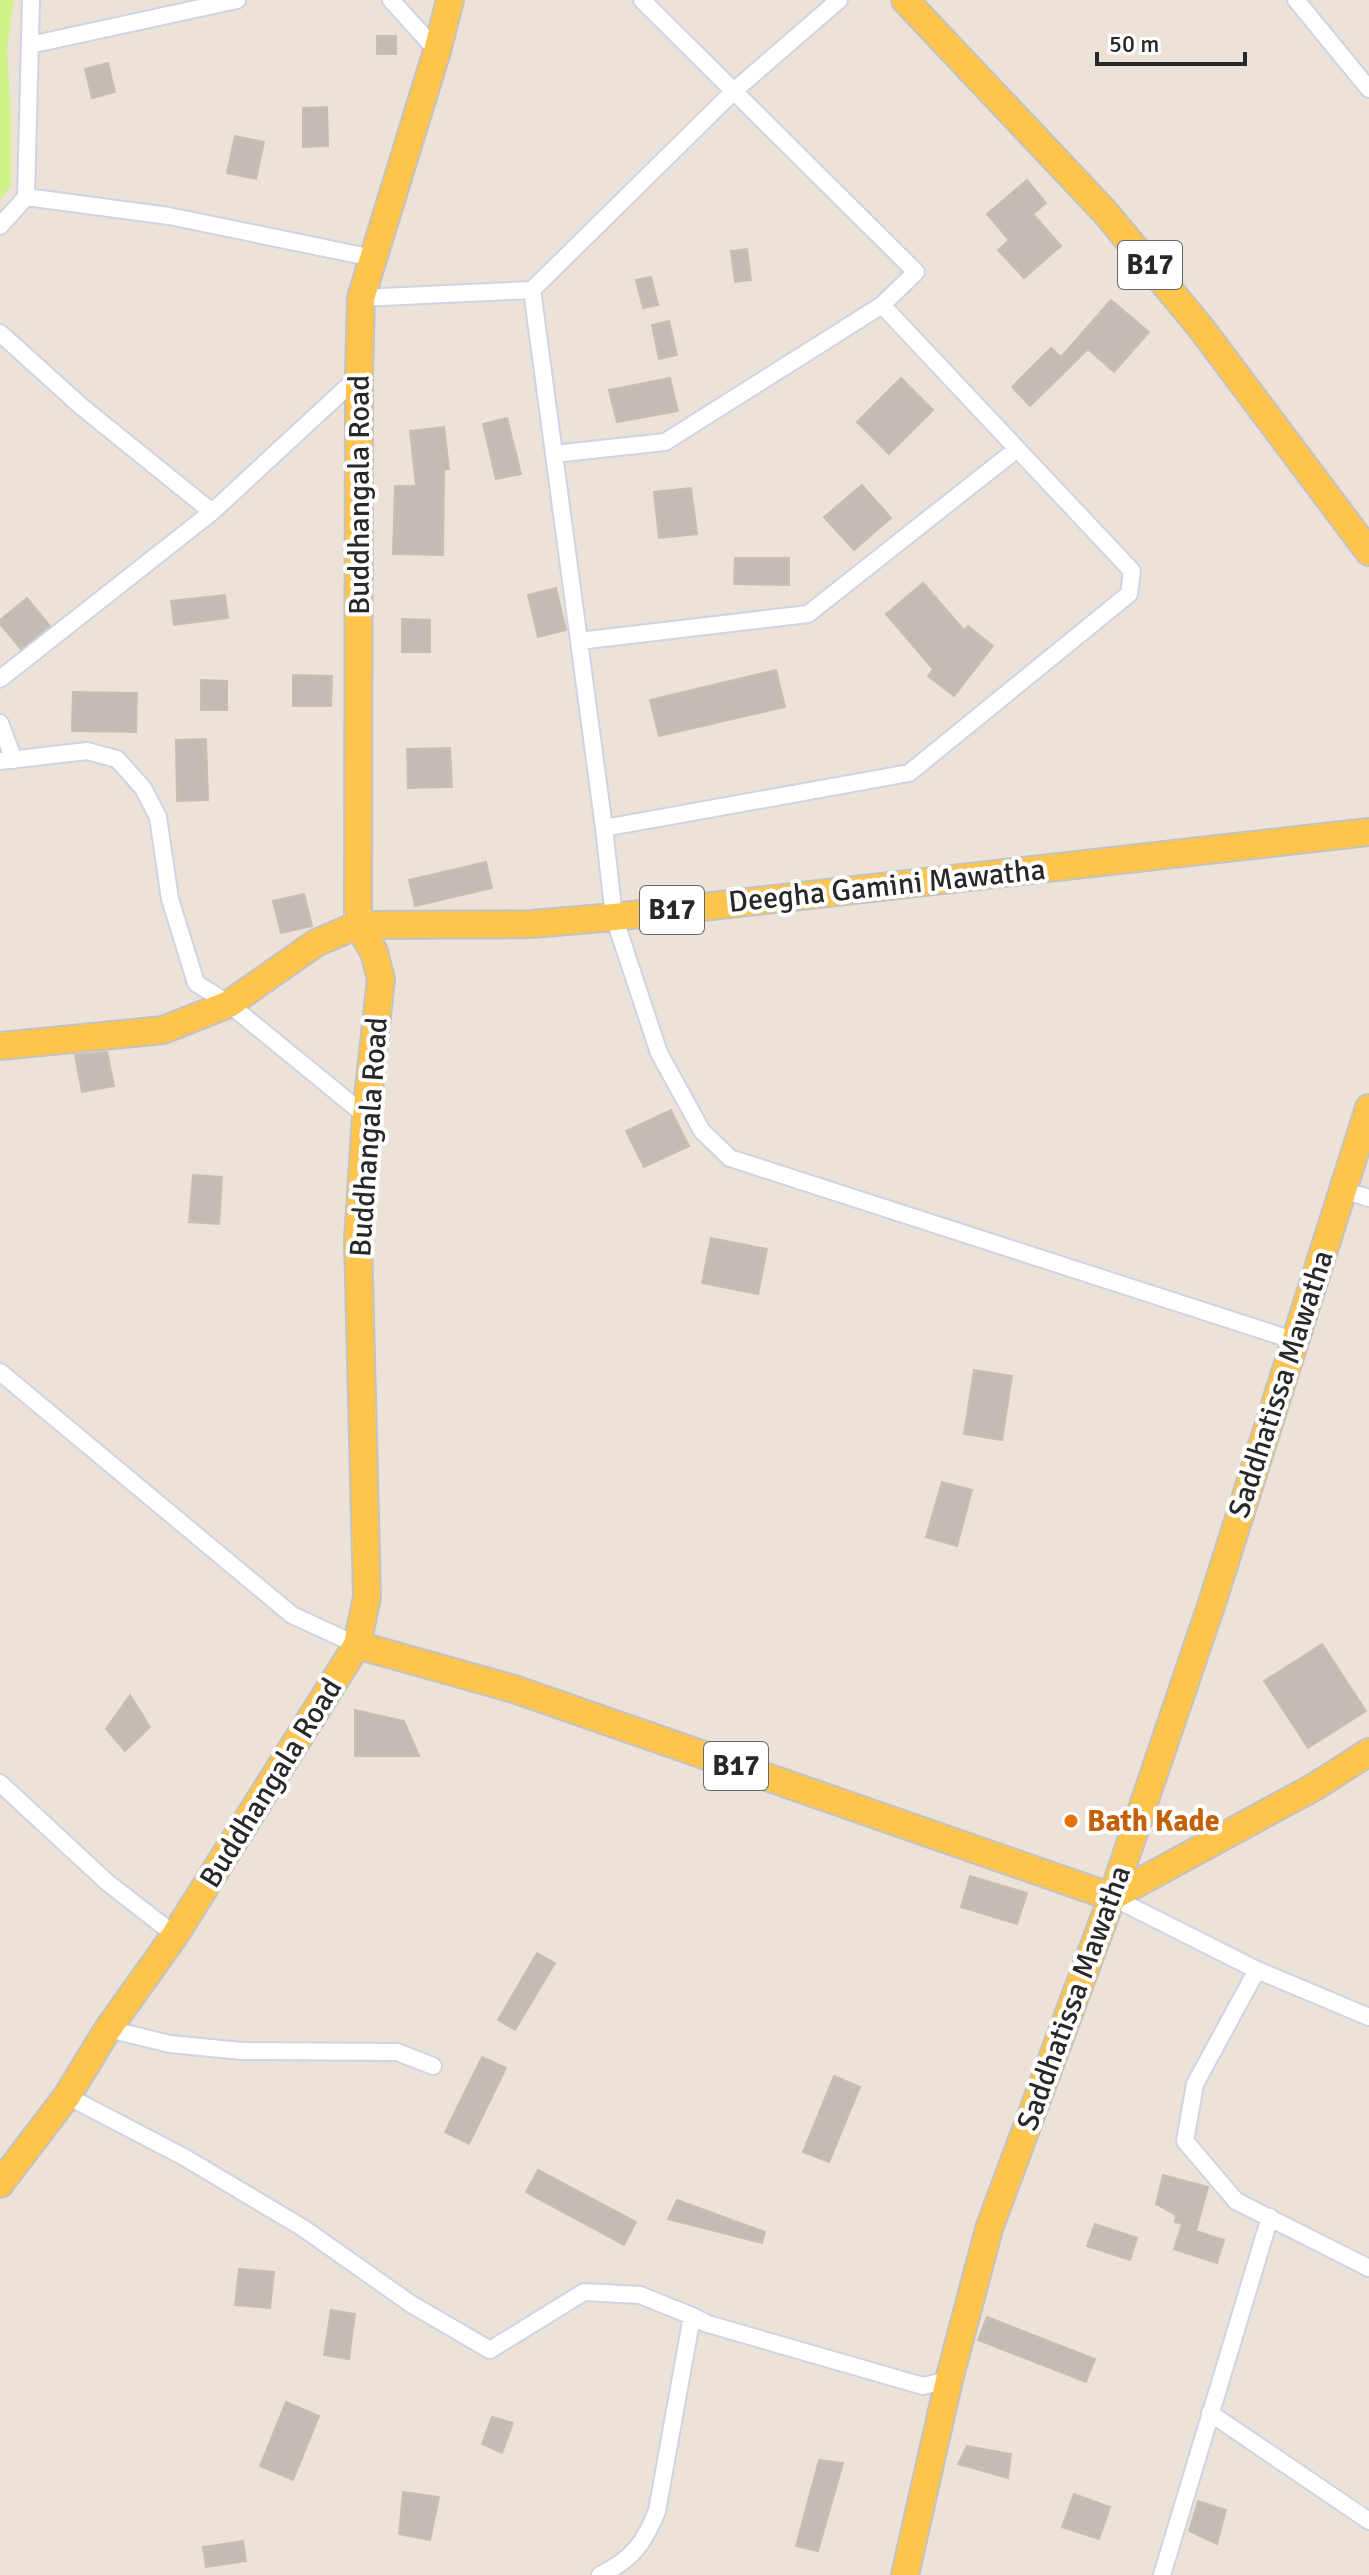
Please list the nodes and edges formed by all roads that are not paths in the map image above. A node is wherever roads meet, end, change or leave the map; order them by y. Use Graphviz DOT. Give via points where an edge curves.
graph roads {
  1 [pos="31,0"];
  2 [pos="237,0"];
  3 [pos="391,0"];
  4 [pos="450,0"];
  5 [pos="642,0"];
  6 [pos="839,0"];
  7 [pos="905,0"];
  8 [pos="1296,0"];
  9 [pos="30,45"];
  10 [pos="437,51"];
  11 [pos="1367,83"];
  12 [pos="735,90"];
  13 [pos="26,197"];
  14 [pos="0,226"];
  15 [pos="373,258"];
  16 [pos="532,290"];
  17 [pos="361,298"];
  18 [pos="882,305"];
  19 [pos="0,333"];
  20 [pos="359,376"];
  21 [pos="1017,449"];
  22 [pos="554,454"];
  23 [pos="212,512"];
  24 [pos="1369,552"];
  25 [pos="579,641"];
  26 [pos="0,679"];
  27 [pos="0,723"];
  28 [pos="7,760"];
  29 [pos="604,828"];
  30 [pos="1369,832"];
  31 [pos="614,917"];
  32 [pos="358,925"];
  33 [pos="229,1004"];
  34 [pos="0,1046"];
  35 [pos="1369,1108"];
  36 [pos="366,1116"];
  37 [pos="1343,1190"];
  38 [pos="1369,1198"];
  39 [pos="1296,1341"];
  40 [pos="0,1372"];
  41 [pos="357,1645"];
  42 [pos="1369,1752"];
  43 [pos="0,1783"];
  44 [pos="1112,1897"];
  45 [pos="175,1935"];
  46 [pos="1257,1970"];
  47 [pos="1368,2015"];
  48 [pos="108,2029"];
  49 [pos="433,2066"];
  50 [pos="67,2096"];
  51 [pos="0,2184"];
  52 [pos="1270,2217"];
  53 [pos="1369,2268"];
  54 [pos="692,2316"];
  55 [pos="949,2380"];
  56 [pos="1210,2413"];
  57 [pos="1369,2521"];
  58 [pos="600,2575"];
  59 [pos="905,2575"];
  60 [pos="1162,2575"];
  1 -- 9 [label="street"];
  2 -- 9 [label="street"];
  3 -- 10 [label="street"];
  4 -- 10 [label="main road, Buddhangala Road"];
  5 -- 12 [label="street"];
  6 -- 12 [label="street"];
  7 -- 24 [label="main road, B17" via="1114,222 1201,328"];
  8 -- 11 [label="street"];
  9 -- 13 [label="street"];
  10 -- 15 [label="main road, Buddhangala Road"];
  12 -- 16 [label="street"];
  12 -- 18 [label="street" via="916,272"];
  13 -- 14 [label="street"];
  13 -- 15 [label="street" via="169,216"];
  15 -- 17 [label="main road, Buddhangala Road"];
  16 -- 17 [label="street"];
  16 -- 22 [label="street"];
  17 -- 20 [label="main road, Buddhangala Road"];
  18 -- 21 [label="street"];
  18 -- 22 [label="street" via="665,442"];
  19 -- 23 [label="street"];
  20 -- 23 [label="street"];
  20 -- 32 [label="main road, Buddhangala Road"];
  21 -- 25 [label="street" via="808,614"];
  21 -- 29 [label="street" via="1132,571 1129,594 909,773"];
  22 -- 25 [label="street"];
  23 -- 26 [label="street"];
  25 -- 29 [label="street"];
  27 -- 28 [label="street"];
  28 -- 33 [label="street" via="87,751 117,759 143,788 158,817 170,899 196,983"];
  29 -- 31 [label="street"];
  30 -- 31 [label="main road, Deegha Gamini Mawatha / B17"];
  31 -- 32 [label="main road, Deegha Gamini Mawatha / B17" via="532,924"];
  31 -- 39 [label="street" via="659,1053 702,1131 730,1158"];
  32 -- 33 [label="main road, Deegha Gamini Mawatha / B17" via="316,943"];
  32 -- 36 [label="main road, Buddhangala Road" via="374,952 381,979"];
  33 -- 34 [label="main road, Deegha Gamini Mawatha / B17" via="163,1030"];
  33 -- 36 [label="street"];
  35 -- 37 [label="main road, Saddhatissa Mawatha"];
  36 -- 41 [label="main road, Buddhangala Road" via="358,1239 367,1597"];
  37 -- 38 [label="street"];
  37 -- 39 [label="main road, Saddhatissa Mawatha"];
  39 -- 44 [label="main road, Saddhatissa Mawatha"];
  40 -- 41 [label="street" via="292,1615"];
  41 -- 44 [label="main road, B17" via="514,1689"];
  41 -- 45 [label="main road, Buddhangala Road"];
  42 -- 44 [label="main road"];
  43 -- 45 [label="street" via="108,1883"];
  44 -- 46 [label="street"];
  44 -- 55 [label="main road, Saddhatissa Mawatha" via="989,2229"];
  45 -- 48 [label="main road, Buddhangala Road"];
  46 -- 47 [label="street"];
  46 -- 52 [label="street" via="1195,2084 1185,2141 1236,2201"];
  48 -- 49 [label="street" via="170,2044 242,2051 397,2052"];
  48 -- 50 [label="main road, Buddhangala Road"];
  50 -- 51 [label="main road, Buddhangala Road"];
  50 -- 54 [label="street" via="303,2228 411,2304 490,2350 584,2292 640,2295"];
  52 -- 53 [label="street"];
  52 -- 56 [label="street"];
  54 -- 55 [label="street" via="923,2386"];
  54 -- 58 [label="street" via="657,2511 646,2540 621,2565"];
  55 -- 59 [label="main road, Saddhatissa Mawatha"];
  56 -- 57 [label="street"];
  56 -- 60 [label="street"];
}
